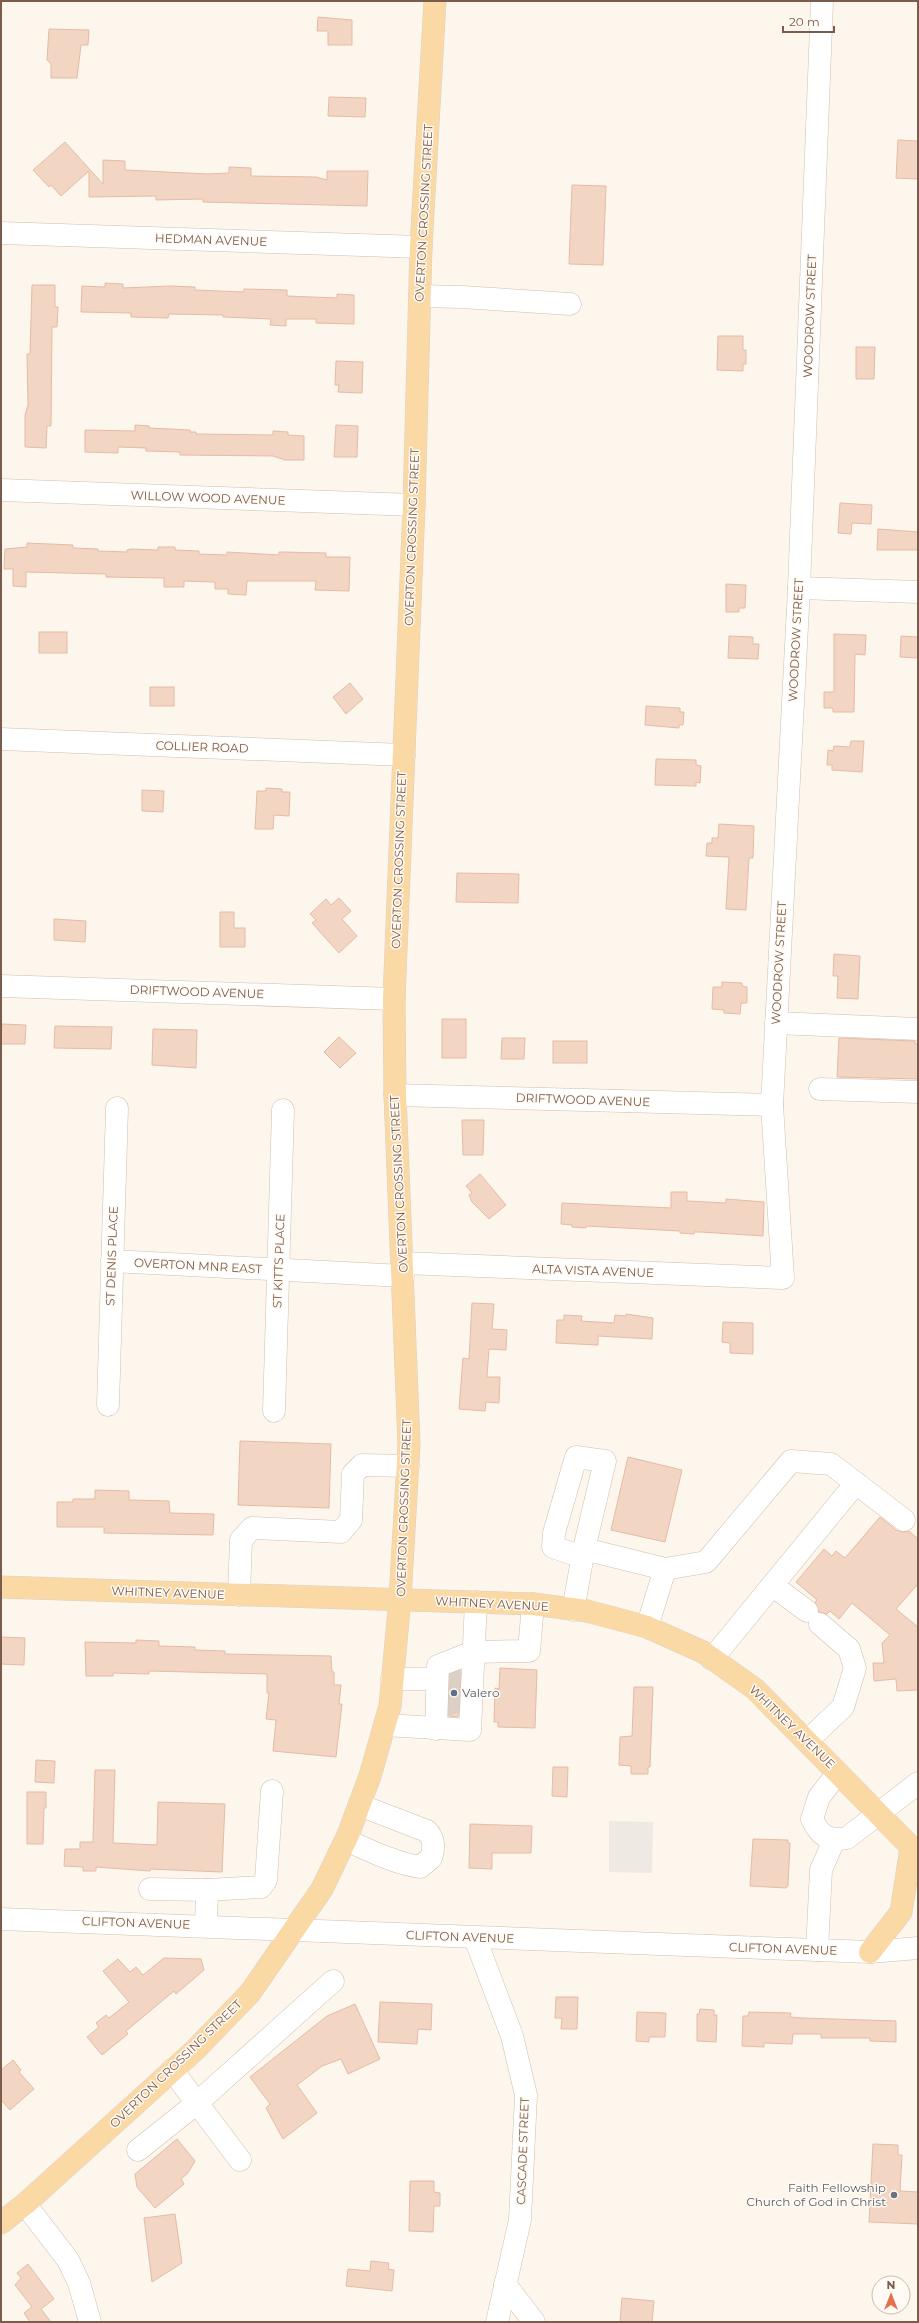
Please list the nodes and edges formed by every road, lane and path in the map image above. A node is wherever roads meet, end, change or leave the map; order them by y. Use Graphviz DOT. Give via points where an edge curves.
graph roads {
  1 [pos="435,1"];
  2 [pos="822,1"];
  3 [pos="1,233"];
  4 [pos="421,247"];
  5 [pos="420,296"];
  6 [pos="570,304"];
  7 [pos="1,490"];
  8 [pos="414,505"];
  9 [pos="799,588"];
  10 [pos="918,592"];
  11 [pos="1,739"];
  12 [pos="404,755"];
  13 [pos="1,986"];
  14 [pos="394,999"];
  15 [pos="776,1023"];
  16 [pos="918,1029"];
  17 [pos="820,1089"];
  18 [pos="918,1092"];
  19 [pos="394,1095"];
  20 [pos="772,1104"];
  21 [pos="117,1108"];
  22 [pos="283,1110"];
  23 [pos="112,1262"];
  24 [pos="278,1270"];
  25 [pos="403,1270"];
  26 [pos="783,1278"];
  27 [pos="108,1405"];
  28 [pos="274,1411"];
  29 [pos="408,1466"];
  30 [pos="856,1483"];
  31 [pos="904,1520"];
  32 [pos="665,1569"];
  33 [pos="773,1586"];
  34 [pos="1,1587"];
  35 [pos="239,1595"];
  36 [pos="400,1599"];
  37 [pos="476,1602"];
  38 [pos="533,1604"];
  39 [pos="573,1610"];
  40 [pos="647,1627"];
  41 [pos="473,1652"];
  42 [pos="712,1658"];
  43 [pos="392,1680"];
  44 [pos="439,1700"];
  45 [pos="386,1725"];
  46 [pos="807,1741"];
  47 [pos="838,1772"];
  48 [pos="918,1783"];
  49 [pos="272,1791"];
  50 [pos="359,1805"];
  51 [pos="878,1814"];
  52 [pos="346,1840"];
  53 [pos="834,1840"];
  54 [pos="915,1851"];
  55 [pos="150,1889"];
  56 [pos="207,1890"];
  57 [pos="1,1919"];
  58 [pos="206,1925"];
  59 [pos="294,1930"];
  60 [pos="475,1938"];
  61 [pos="918,1948"];
  62 [pos="817,1950"];
  63 [pos="870,1952"];
  64 [pos="332,1981"];
  65 [pos="172,2070"];
  66 [pos="197,2103"];
  67 [pos="138,2150"];
  68 [pos="240,2160"];
  69 [pos="26,2204"];
  70 [pos="1,2223"];
  71 [pos="506,2284"];
  72 [pos="90,2322"];
  73 [pos="497,2322"];
  74 [pos="534,2322"];
  1 -- 4 [label="main road, OVERTON CROSSING STREET"];
  2 -- 9 [label="street, WOODROW STREET"];
  3 -- 4 [label="street, HEDMAN AVENUE"];
  4 -- 5 [label="main road, OVERTON CROSSING STREET"];
  5 -- 6 [label="street" via="462,296"];
  5 -- 8 [label="main road, OVERTON CROSSING STREET"];
  7 -- 8 [label="street, WILLOW WOOD AVENUE"];
  8 -- 12 [label="main road, OVERTON CROSSING STREET"];
  9 -- 10 [label="street"];
  9 -- 15 [label="street, WOODROW STREET"];
  11 -- 12 [label="street, COLLIER ROAD"];
  12 -- 14 [label="main road, OVERTON CROSSING STREET"];
  13 -- 14 [label="street, DRIFTWOOD AVENUE"];
  14 -- 19 [label="main road, OVERTON CROSSING STREET"];
  15 -- 16 [label="street"];
  15 -- 20 [label="street, WOODROW STREET"];
  17 -- 18 [label="street"];
  19 -- 20 [label="street, DRIFTWOOD AVENUE"];
  19 -- 25 [label="main road, OVERTON CROSSING STREET"];
  20 -- 26 [label="street, WOODROW STREET"];
  21 -- 23 [label="street, ST DENIS PLACE"];
  22 -- 24 [label="street, ST KITTS PLACE"];
  23 -- 24 [label="street, OVERTON MNR EAST"];
  23 -- 27 [label="street, ST DENIS PLACE"];
  24 -- 25 [label="street, OVERTON MNR EAST"];
  24 -- 28 [label="street, ST KITTS PLACE"];
  25 -- 26 [label="street, ALTA VISTA AVENUE"];
  25 -- 29 [label="main road, OVERTON CROSSING STREET"];
  29 -- 35 [label="street" via="362,1465 353,1474 351,1520 341,1532 252,1528 241,1540"];
  29 -- 36 [label="main road, OVERTON CROSSING STREET"];
  30 -- 31 [label="street"];
  30 -- 32 [label="street" via="831,1464 791,1461 706,1562"];
  30 -- 33 [label="street"];
  32 -- 39 [label="street" via="583,1553"];
  32 -- 40 [label="street"];
  33 -- 42 [label="street"];
  33 -- 46 [label="street" via="849,1649 855,1668 843,1708"];
  34 -- 35 [label="main road, WHITNEY AVENUE"];
  35 -- 36 [label="main road, WHITNEY AVENUE"];
  36 -- 37 [label="main road, WHITNEY AVENUE"];
  36 -- 43 [label="main road, OVERTON CROSSING STREET"];
  37 -- 38 [label="main road, WHITNEY AVENUE"];
  37 -- 41 [label="street"];
  38 -- 39 [label="main road, WHITNEY AVENUE"];
  38 -- 41 [label="street" via="529,1651"];
  39 -- 40 [label="main road, WHITNEY AVENUE" via="587,1611"];
  40 -- 42 [label="main road, WHITNEY AVENUE"];
  41 -- 44 [label="street" via="438,1666"];
  41 -- 44 [label="street" via="468,1686 470,1730"];
  42 -- 46 [label="main road, WHITNEY AVENUE" via="755,1689"];
  43 -- 44 [label="street"];
  43 -- 45 [label="main road, OVERTON CROSSING STREET"];
  44 -- 45 [label="street"];
  45 -- 50 [label="main road, OVERTON CROSSING STREET"];
  46 -- 47 [label="main road, WHITNEY AVENUE"];
  47 -- 51 [label="main road, WHITNEY AVENUE"];
  47 -- 53 [label="street" via="819,1797 812,1819 822,1834"];
  48 -- 51 [label="street"];
  49 -- 56 [label="street" via="266,1880 261,1887"];
  50 -- 52 [label="main road, OVERTON CROSSING STREET"];
  50 -- 52 [label="street" via="427,1831 434,1845 431,1858 420,1867 412,1866"];
  51 -- 53 [label="street" via="847,1838"];
  51 -- 54 [label="main road, WHITNEY AVENUE"];
  52 -- 59 [label="main road, OVERTON CROSSING STREET" via="322,1889"];
  53 -- 62 [label="street" via="821,1870"];
  54 -- 63 [label="main road" via="901,1912"];
  55 -- 56 [label="street"];
  56 -- 58 [label="street"];
  57 -- 58 [label="street, CLIFTON AVENUE"];
  58 -- 59 [label="street, CLIFTON AVENUE"];
  59 -- 60 [label="street, CLIFTON AVENUE"];
  59 -- 65 [label="main road, OVERTON CROSSING STREET" via="250,1993"];
  60 -- 62 [label="street, CLIFTON AVENUE"];
  60 -- 71 [label="street, CASCADE STREET" via="512,2036 526,2095 520,2220"];
  61 -- 63 [label="street, CLIFTON AVENUE"];
  62 -- 63 [label="street, CLIFTON AVENUE"];
  64 -- 66 [label="street"];
  65 -- 66 [label="street"];
  65 -- 69 [label="main road, OVERTON CROSSING STREET"];
  66 -- 67 [label="street"];
  66 -- 68 [label="street"];
  69 -- 70 [label="main road, OVERTON CROSSING STREET"];
  69 -- 72 [label="street" via="68,2260 79,2283"];
  71 -- 73 [label="street, CASCADE STREET"];
  71 -- 74 [label="street"];
}
